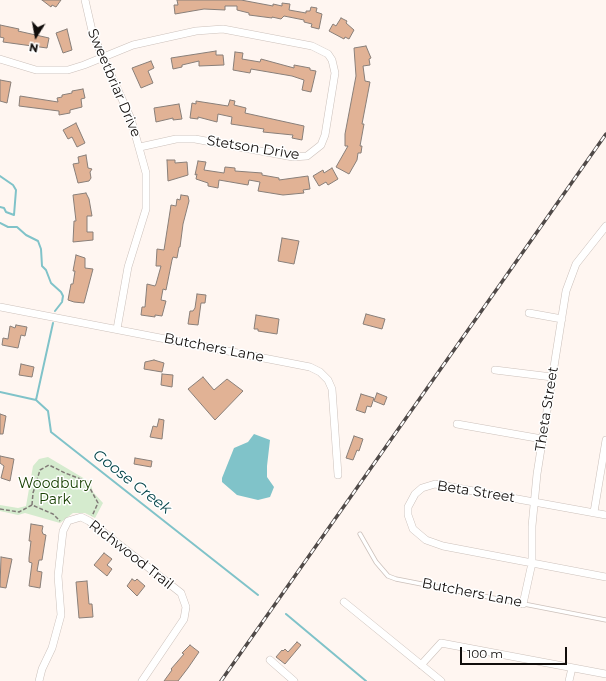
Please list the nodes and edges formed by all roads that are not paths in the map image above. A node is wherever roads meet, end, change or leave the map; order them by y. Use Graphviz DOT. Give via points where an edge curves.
graph roads {
  1 [pos="85,0"];
  2 [pos="102,57"];
  3 [pos="0,60"];
  4 [pos="140,147"];
  5 [pos="606,226"];
  6 [pos="0,307"];
  7 [pos="529,313"];
  8 [pos="562,318"];
  9 [pos="117,329"];
  10 [pos="495,370"];
  11 [pos="552,377"];
  12 [pos="457,424"];
  13 [pos="542,440"];
  14 [pos="606,440"];
  15 [pos="338,475"];
  16 [pos="534,501"];
  17 [pos="594,512"];
  18 [pos="606,515"];
  19 [pos="360,534"];
  20 [pos="532,563"];
  21 [pos="606,577"];
  22 [pos="344,602"];
  23 [pos="523,604"];
  24 [pos="606,620"];
  25 [pos="270,660"];
  26 [pos="421,665"];
  27 [pos="572,668"];
  28 [pos="606,674"];
  29 [pos="39,681"];
  30 [pos="142,681"];
  31 [pos="294,681"];
  32 [pos="440,681"];
  33 [pos="569,681"];
  1 -- 2 [label="street, Sweetbriar Drive" via="92,35"];
  2 -- 3 [label="street" via="68,70 52,71 36,70"];
  2 -- 4 [label="street, Sweetbriar Drive" via="131,119"];
  2 -- 4 [label="street, Stetson Drive" via="133,45 182,34 223,29 312,46 321,49 331,58 335,73 325,135 321,145 307,156 293,157 195,139 176,139"];
  4 -- 9 [label="street, Sweetbriar Drive" via="147,184 146,209 128,267"];
  5 -- 8 [label="street, Theta Street" via="573,270 566,290"];
  6 -- 9 [label="street, Butchers Lane"];
  7 -- 8 [label="street"];
  8 -- 11 [label="street, Theta Street"];
  9 -- 15 [label="street, Butchers Lane" via="302,366 320,372 332,389"];
  10 -- 11 [label="street"];
  11 -- 13 [label="street, Theta Street"];
  12 -- 13 [label="street"];
  13 -- 16 [label="street, Theta Street"];
  14 -- 17 [label="street"];
  16 -- 17 [label="street, Beta Street"];
  16 -- 20 [label="street, Theta Street"];
  16 -- 20 [label="street, Beta Street" via="434,484 422,488 415,494 408,507 413,529 426,540 443,546"];
  17 -- 18 [label="street, Beta Street"];
  19 -- 23 [label="lane, Butchers Lane" via="376,562 388,576"];
  20 -- 21 [label="street, Beta Street"];
  20 -- 23 [label="street, Theta Street"];
  22 -- 26 [label="street"];
  23 -- 24 [label="lane, Butchers Lane"];
  25 -- 31 [label="street"];
  26 -- 27 [label="street" via="441,644"];
  26 -- 32 [label="street"];
  27 -- 28 [label="street"];
  27 -- 33 [label="street"];
  29 -- 30 [label="street, Richwood Trail" via="61,615 58,576 63,531 68,521 81,517 181,593 186,607 184,619"];
}
